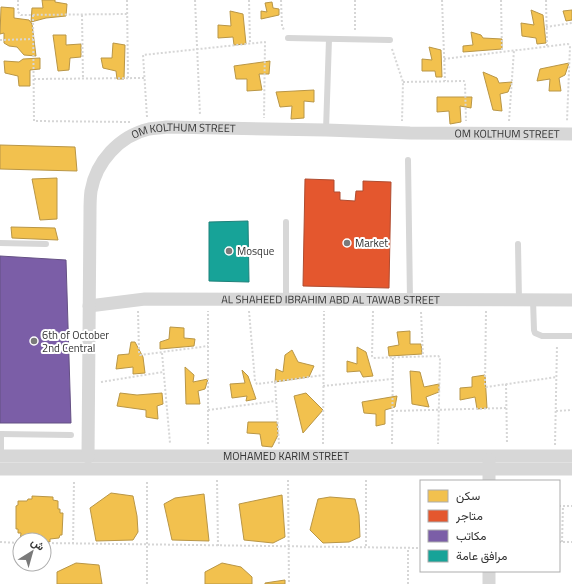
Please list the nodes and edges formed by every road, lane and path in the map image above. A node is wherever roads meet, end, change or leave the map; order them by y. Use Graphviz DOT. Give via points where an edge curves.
graph roads {
  1 [pos="18,0"];
  2 [pos="127,0"];
  3 [pos="195,0"];
  4 [pos="249,0"];
  5 [pos="281,0"];
  6 [pos="355,0"];
  7 [pos="442,0"];
  8 [pos="501,0"];
  9 [pos="546,0"];
  10 [pos="33,14"];
  11 [pos="127,14"];
  12 [pos="82,15"];
  13 [pos="572,23"];
  14 [pos="546,27"];
  15 [pos="288,38"];
  16 [pos="33,39"];
  17 [pos="329,39"];
  18 [pos="355,39"];
  19 [pos="0,40"];
  20 [pos="390,40"];
  21 [pos="250,43"];
  22 [pos="546,46"];
  23 [pos="197,49"];
  24 [pos="514,50"];
  25 [pos="502,52"];
  26 [pos="444,59"];
  27 [pos="128,78"];
  28 [pos="144,78"];
  29 [pos="34,79"];
  30 [pos="83,79"];
  31 [pos="445,81"];
  32 [pos="403,82"];
  33 [pos="132,122"];
  34 [pos="200,128"];
  35 [pos="263,129"];
  36 [pos="148,130"];
  37 [pos="326,130"];
  38 [pos="402,133"];
  39 [pos="466,134"];
  40 [pos="508,134"];
  41 [pos="569,134"];
  42 [pos="408,160"];
  43 [pos="286,222"];
  44 [pos="0,243"];
  45 [pos="46,244"];
  46 [pos="518,244"];
  47 [pos="208,299"];
  48 [pos="248,299"];
  49 [pos="286,299"];
  50 [pos="138,300"];
  51 [pos="324,300"];
  52 [pos="374,300"];
  53 [pos="415,300"];
  54 [pos="486,300"];
  55 [pos="519,300"];
  56 [pos="533,300"];
  57 [pos="572,300"];
  58 [pos="89,306"];
  59 [pos="557,336"];
  60 [pos="572,336"];
  61 [pos="208,346"];
  62 [pos="162,353"];
  63 [pos="393,357"];
  64 [pos="423,357"];
  65 [pos="163,372"];
  66 [pos="324,375"];
  67 [pos="557,377"];
  68 [pos="392,379"];
  69 [pos="275,382"];
  70 [pos="89,384"];
  71 [pos="506,384"];
  72 [pos="323,386"];
  73 [pos="276,401"];
  74 [pos="506,408"];
  75 [pos="208,410"];
  76 [pos="439,410"];
  77 [pos="572,410"];
  78 [pos="392,411"];
  79 [pos="556,411"];
  80 [pos="1,434"];
  81 [pos="71,435"];
  82 [pos="0,456"];
  83 [pos="171,456"];
  84 [pos="208,456"];
  85 [pos="279,456"];
  86 [pos="322,456"];
  87 [pos="392,456"];
  88 [pos="438,456"];
  89 [pos="508,456"];
  90 [pos="555,456"];
  91 [pos="572,456"];
  92 [pos="88,457"];
  93 [pos="0,469"];
  94 [pos="74,469"];
  95 [pos="147,469"];
  96 [pos="217,469"];
  97 [pos="288,469"];
  98 [pos="366,469"];
  99 [pos="489,469"];
  100 [pos="572,469"];
  101 [pos="563,506"];
  102 [pos="572,506"];
  103 [pos="0,542"];
  104 [pos="562,542"];
  105 [pos="572,542"];
  106 [pos="12,543"];
  107 [pos="52,543"];
  108 [pos="73,544"];
  109 [pos="147,545"];
  110 [pos="218,546"];
  111 [pos="288,546"];
  112 [pos="366,548"];
  113 [pos="408,548"];
  114 [pos="420,548"];
  115 [pos="489,572"];
  116 [pos="147,584"];
  117 [pos="289,584"];
  118 [pos="408,584"];
  119 [pos="489,584"];
  1 -- 10 [label="path" via="20,14"];
  2 -- 11 [label="path"];
  3 -- 23 [label="path"];
  4 -- 21 [label="path"];
  5 -- 15 [label="path" via="282,26"];
  6 -- 18 [label="path"];
  7 -- 26 [label="path"];
  8 -- 25 [label="path"];
  9 -- 14 [label="path"];
  10 -- 12 [label="path"];
  10 -- 16 [label="path"];
  11 -- 12 [label="path"];
  11 -- 27 [label="path"];
  12 -- 30 [label="path"];
  13 -- 14 [label="path"];
  14 -- 22 [label="path"];
  15 -- 17 [label="lane"];
  16 -- 19 [label="path"];
  16 -- 29 [label="path"];
  17 -- 18 [label="lane"];
  17 -- 37 [label="lane"];
  18 -- 20 [label="lane"];
  20 -- 32 [label="path"];
  21 -- 23 [label="path"];
  21 -- 35 [label="path" via="266,43"];
  22 -- 24 [label="path"];
  22 -- 41 [label="path" via="567,43 570,46"];
  23 -- 28 [label="path" via="143,55"];
  23 -- 34 [label="path"];
  24 -- 25 [label="path"];
  24 -- 40 [label="path"];
  25 -- 26 [label="path"];
  26 -- 31 [label="path"];
  27 -- 28 [label="path"];
  27 -- 30 [label="path"];
  28 -- 36 [label="path"];
  29 -- 30 [label="path"];
  29 -- 33 [label="path" via="34,121"];
  31 -- 32 [label="path"];
  31 -- 39 [label="path" via="465,82"];
  32 -- 38 [label="path"];
  34 -- 35 [label="street, OM KOLTHUM STREET"];
  34 -- 36 [label="street, OM KOLTHUM STREET" via="167,127"];
  35 -- 37 [label="street, OM KOLTHUM STREET"];
  36 -- 58 [label="street, OM KOLTHUM STREET" via="127,138 110,151 98,170 91,191"];
  37 -- 38 [label="street, OM KOLTHUM STREET"];
  38 -- 39 [label="street, OM KOLTHUM STREET"];
  39 -- 40 [label="street, OM KOLTHUM STREET"];
  40 -- 41 [label="street, OM KOLTHUM STREET"];
  42 -- 53 [label="lane"];
  43 -- 49 [label="lane"];
  44 -- 45 [label="lane"];
  46 -- 55 [label="lane"];
  47 -- 48 [label="street, AL SHAHEED IBRAHIM ABD AL TAWAB STREET"];
  47 -- 50 [label="street, AL SHAHEED IBRAHIM ABD AL TAWAB STREET"];
  47 -- 61 [label="path"];
  48 -- 49 [label="street, AL SHAHEED IBRAHIM ABD AL TAWAB STREET"];
  48 -- 69 [label="path" via="256,382"];
  49 -- 51 [label="street, AL SHAHEED IBRAHIM ABD AL TAWAB STREET"];
  50 -- 58 [label="street, AL SHAHEED IBRAHIM ABD AL TAWAB STREET"];
  50 -- 62 [label="path" via="139,354"];
  51 -- 52 [label="street, AL SHAHEED IBRAHIM ABD AL TAWAB STREET"];
  51 -- 66 [label="path"];
  52 -- 53 [label="street, AL SHAHEED IBRAHIM ABD AL TAWAB STREET"];
  52 -- 63 [label="path" via="372,357"];
  53 -- 54 [label="street, AL SHAHEED IBRAHIM ABD AL TAWAB STREET"];
  53 -- 64 [label="path"];
  54 -- 55 [label="street, AL SHAHEED IBRAHIM ABD AL TAWAB STREET"];
  54 -- 71 [label="path" via="485,384 488,387"];
  55 -- 56 [label="street, AL SHAHEED IBRAHIM ABD AL TAWAB STREET"];
  56 -- 57 [label="street, AL SHAHEED IBRAHIM ABD AL TAWAB STREET"];
  56 -- 59 [label="lane" via="535,333"];
  58 -- 70 [label="street, OM KOLTHUM STREET"];
  59 -- 60 [label="lane"];
  59 -- 67 [label="path"];
  61 -- 62 [label="path"];
  61 -- 75 [label="path"];
  62 -- 65 [label="path"];
  63 -- 64 [label="path"];
  63 -- 68 [label="path"];
  64 -- 76 [label="path" via="438,356 440,359"];
  65 -- 70 [label="path"];
  65 -- 83 [label="path"];
  66 -- 69 [label="path"];
  66 -- 72 [label="path"];
  67 -- 71 [label="path"];
  67 -- 79 [label="path"];
  68 -- 72 [label="path"];
  68 -- 78 [label="path"];
  69 -- 73 [label="path"];
  70 -- 92 [label="street, OM KOLTHUM STREET"];
  71 -- 74 [label="path"];
  72 -- 86 [label="path"];
  73 -- 75 [label="path"];
  73 -- 85 [label="path"];
  74 -- 76 [label="path"];
  74 -- 89 [label="path"];
  75 -- 84 [label="path"];
  76 -- 78 [label="path"];
  76 -- 88 [label="path"];
  77 -- 79 [label="path"];
  78 -- 87 [label="path"];
  79 -- 90 [label="path"];
  80 -- 81 [label="lane"];
  80 -- 82 [label="lane"];
  82 -- 92 [label="street, MOHAMED KARIM STREET"];
  83 -- 84 [label="street, MOHAMED KARIM STREET"];
  83 -- 92 [label="street, MOHAMED KARIM STREET"];
  84 -- 85 [label="street, MOHAMED KARIM STREET"];
  85 -- 86 [label="street, MOHAMED KARIM STREET"];
  86 -- 87 [label="street, MOHAMED KARIM STREET"];
  87 -- 88 [label="street, MOHAMED KARIM STREET"];
  88 -- 99 [label="street, MOHAMED KARIM STREET"];
  89 -- 90 [label="street, MOHAMED KARIM STREET"];
  89 -- 99 [label="street, MOHAMED KARIM STREET"];
  90 -- 91 [label="street, MOHAMED KARIM STREET"];
  93 -- 94 [label="street, MOHAMED KARIM STREET"];
  94 -- 95 [label="street, MOHAMED KARIM STREET"];
  94 -- 108 [label="path"];
  95 -- 96 [label="street, MOHAMED KARIM STREET"];
  95 -- 109 [label="path"];
  96 -- 97 [label="street, MOHAMED KARIM STREET"];
  96 -- 110 [label="path"];
  97 -- 98 [label="street, MOHAMED KARIM STREET"];
  97 -- 111 [label="path"];
  98 -- 99 [label="street, MOHAMED KARIM STREET"];
  98 -- 112 [label="path"];
  99 -- 100 [label="street, MOHAMED KARIM STREET"];
  101 -- 102 [label="path"];
  101 -- 104 [label="path"];
  103 -- 106 [label="path"];
  104 -- 105 [label="path"];
  107 -- 108 [label="path"];
  108 -- 109 [label="path"];
  109 -- 110 [label="path"];
  109 -- 116 [label="path"];
  110 -- 111 [label="path"];
  111 -- 112 [label="path"];
  111 -- 117 [label="path"];
  112 -- 113 [label="path"];
  113 -- 114 [label="path"];
  113 -- 118 [label="path"];
  115 -- 119 [label="street"];
}
